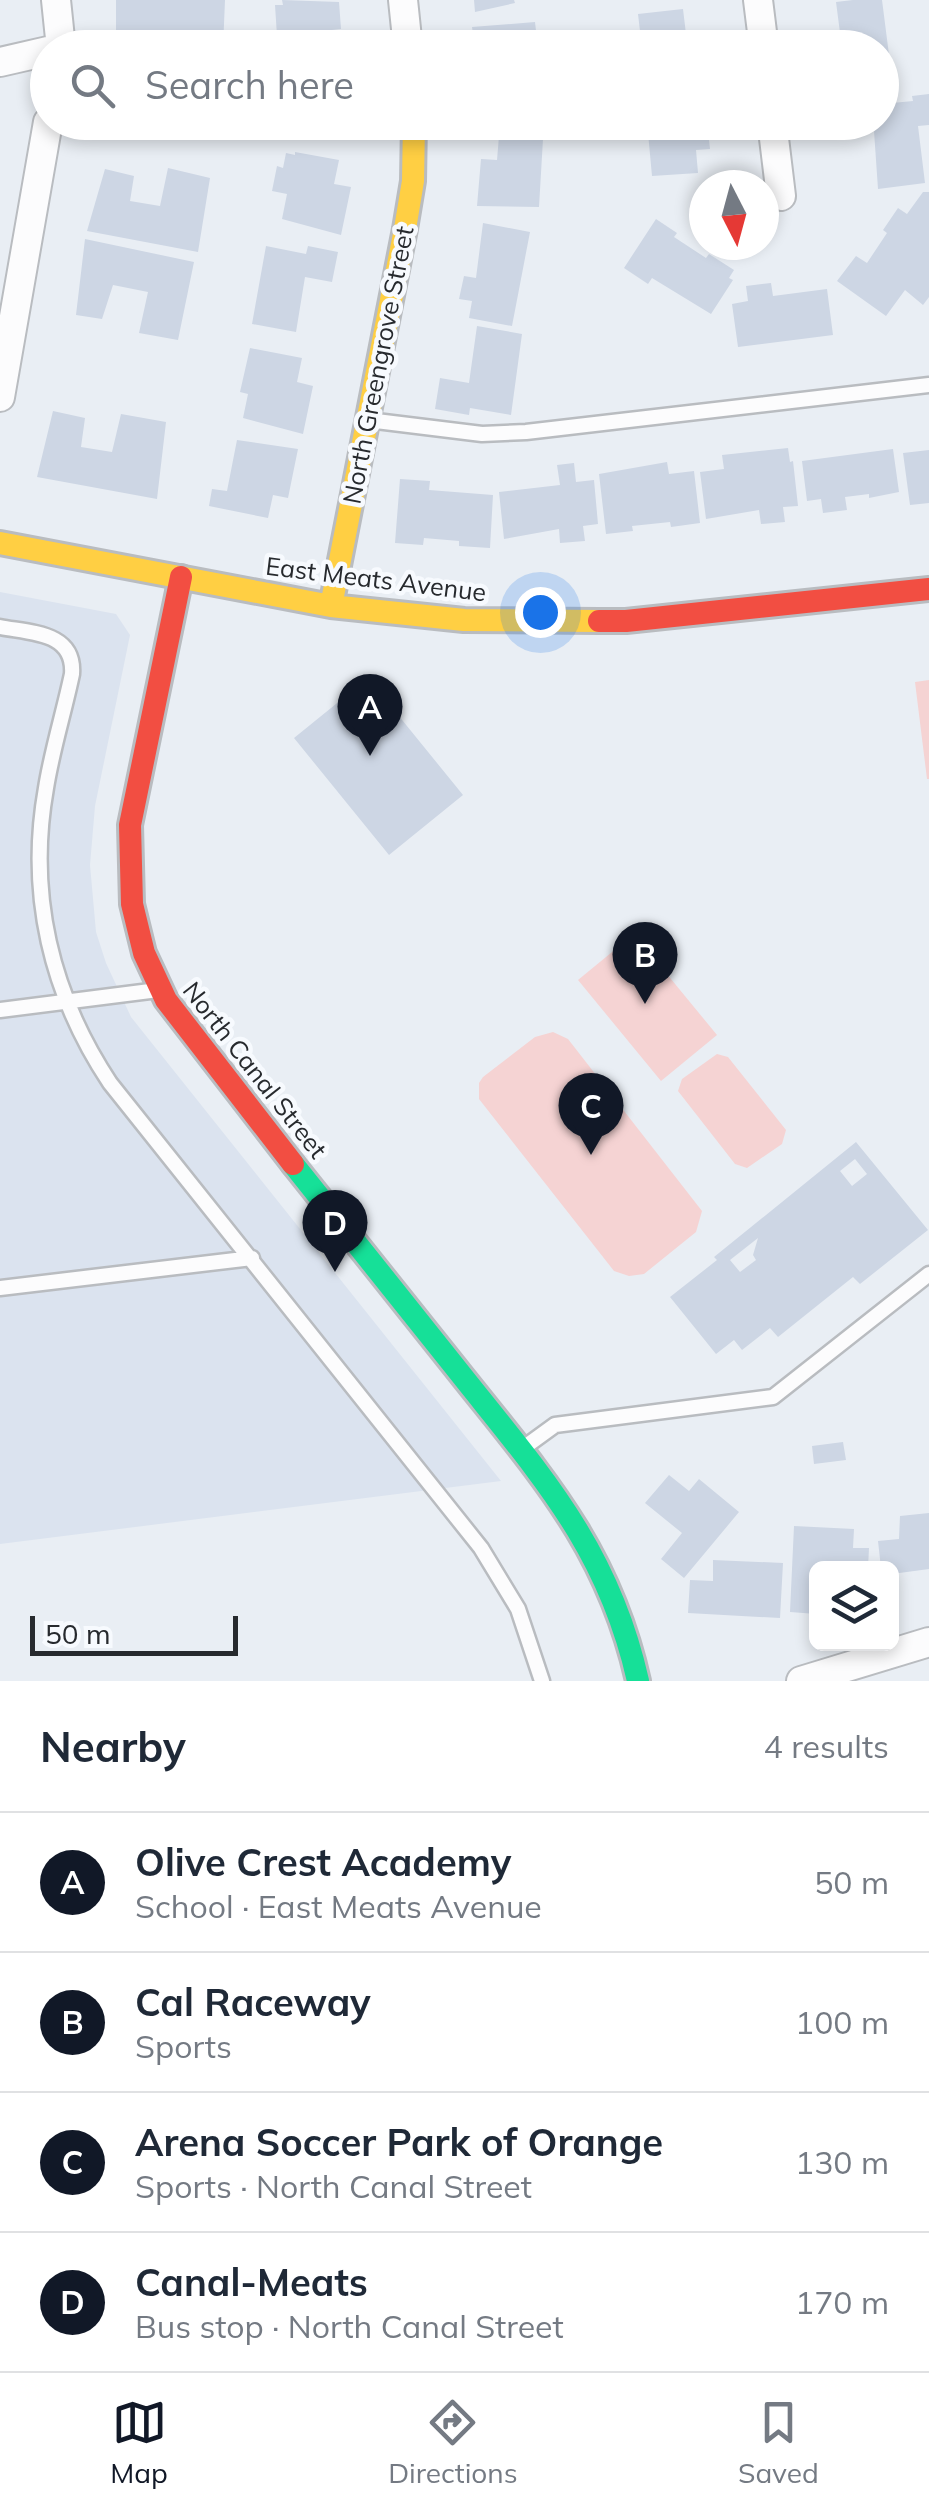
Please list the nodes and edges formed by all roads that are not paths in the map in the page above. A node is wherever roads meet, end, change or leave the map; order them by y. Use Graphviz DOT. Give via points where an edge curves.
graph roads {
  1 [pos="56,0"];
  2 [pos="403,0"];
  3 [pos="758,0"];
  4 [pos="59,30"];
  5 [pos="406,30"];
  6 [pos="762,30"];
  7 [pos="30,55"];
  8 [pos="0,62"];
  9 [pos="45,140"];
  10 [pos="413,140"];
  11 [pos="774,140"];
  12 [pos="781,196"];
  13 [pos="929,385"];
  14 [pos="0,396"];
  15 [pos="366,420"];
  16 [pos="0,542"];
  17 [pos="181,577"];
  18 [pos="929,589"];
  19 [pos="331,606"];
  20 [pos="0,627"];
  21 [pos="159,990"];
  22 [pos="66,1002"];
  23 [pos="0,1010"];
  24 [pos="252,1258"];
  25 [pos="929,1274"];
  26 [pos="0,1288"];
  27 [pos="521,1450"];
  28 [pos="929,1642"];
  29 [pos="542,1681"];
  30 [pos="638,1681"];
  31 [pos="801,1681"];
  1 -- 4 [label="street"];
  2 -- 5 [label="street"];
  3 -- 6 [label="street"];
  7 -- 8 [label="street"];
  9 -- 14 [label="street"];
  10 -- 15 [label="street, North Greengrove Street" via="405,229"];
  11 -- 12 [label="street"];
  13 -- 15 [label="lane" via="526,432 482,434"];
  15 -- 19 [label="street, North Greengrove Street"];
  16 -- 17 [label="street, East Meats Avenue"];
  17 -- 19 [label="street, East Meats Avenue"];
  17 -- 21 [label="street, North Canal Street" via="128,852 135,930"];
  18 -- 19 [label="street, East Meats Avenue" via="590,622 464,620"];
  20 -- 22 [label="lane" via="57,639 72,658 39,855 44,930"];
  21 -- 22 [label="lane"];
  21 -- 27 [label="street, North Canal Street"];
  22 -- 23 [label="lane"];
  22 -- 24 [label="lane" via="110,1083"];
  24 -- 26 [label="lane"];
  24 -- 29 [label="lane" via="482,1548 518,1609"];
  25 -- 27 [label="lane" via="773,1398 555,1424"];
  27 -- 30 [label="street, North Canal Street" via="601,1568"];
  28 -- 31 [label="street"];
}
